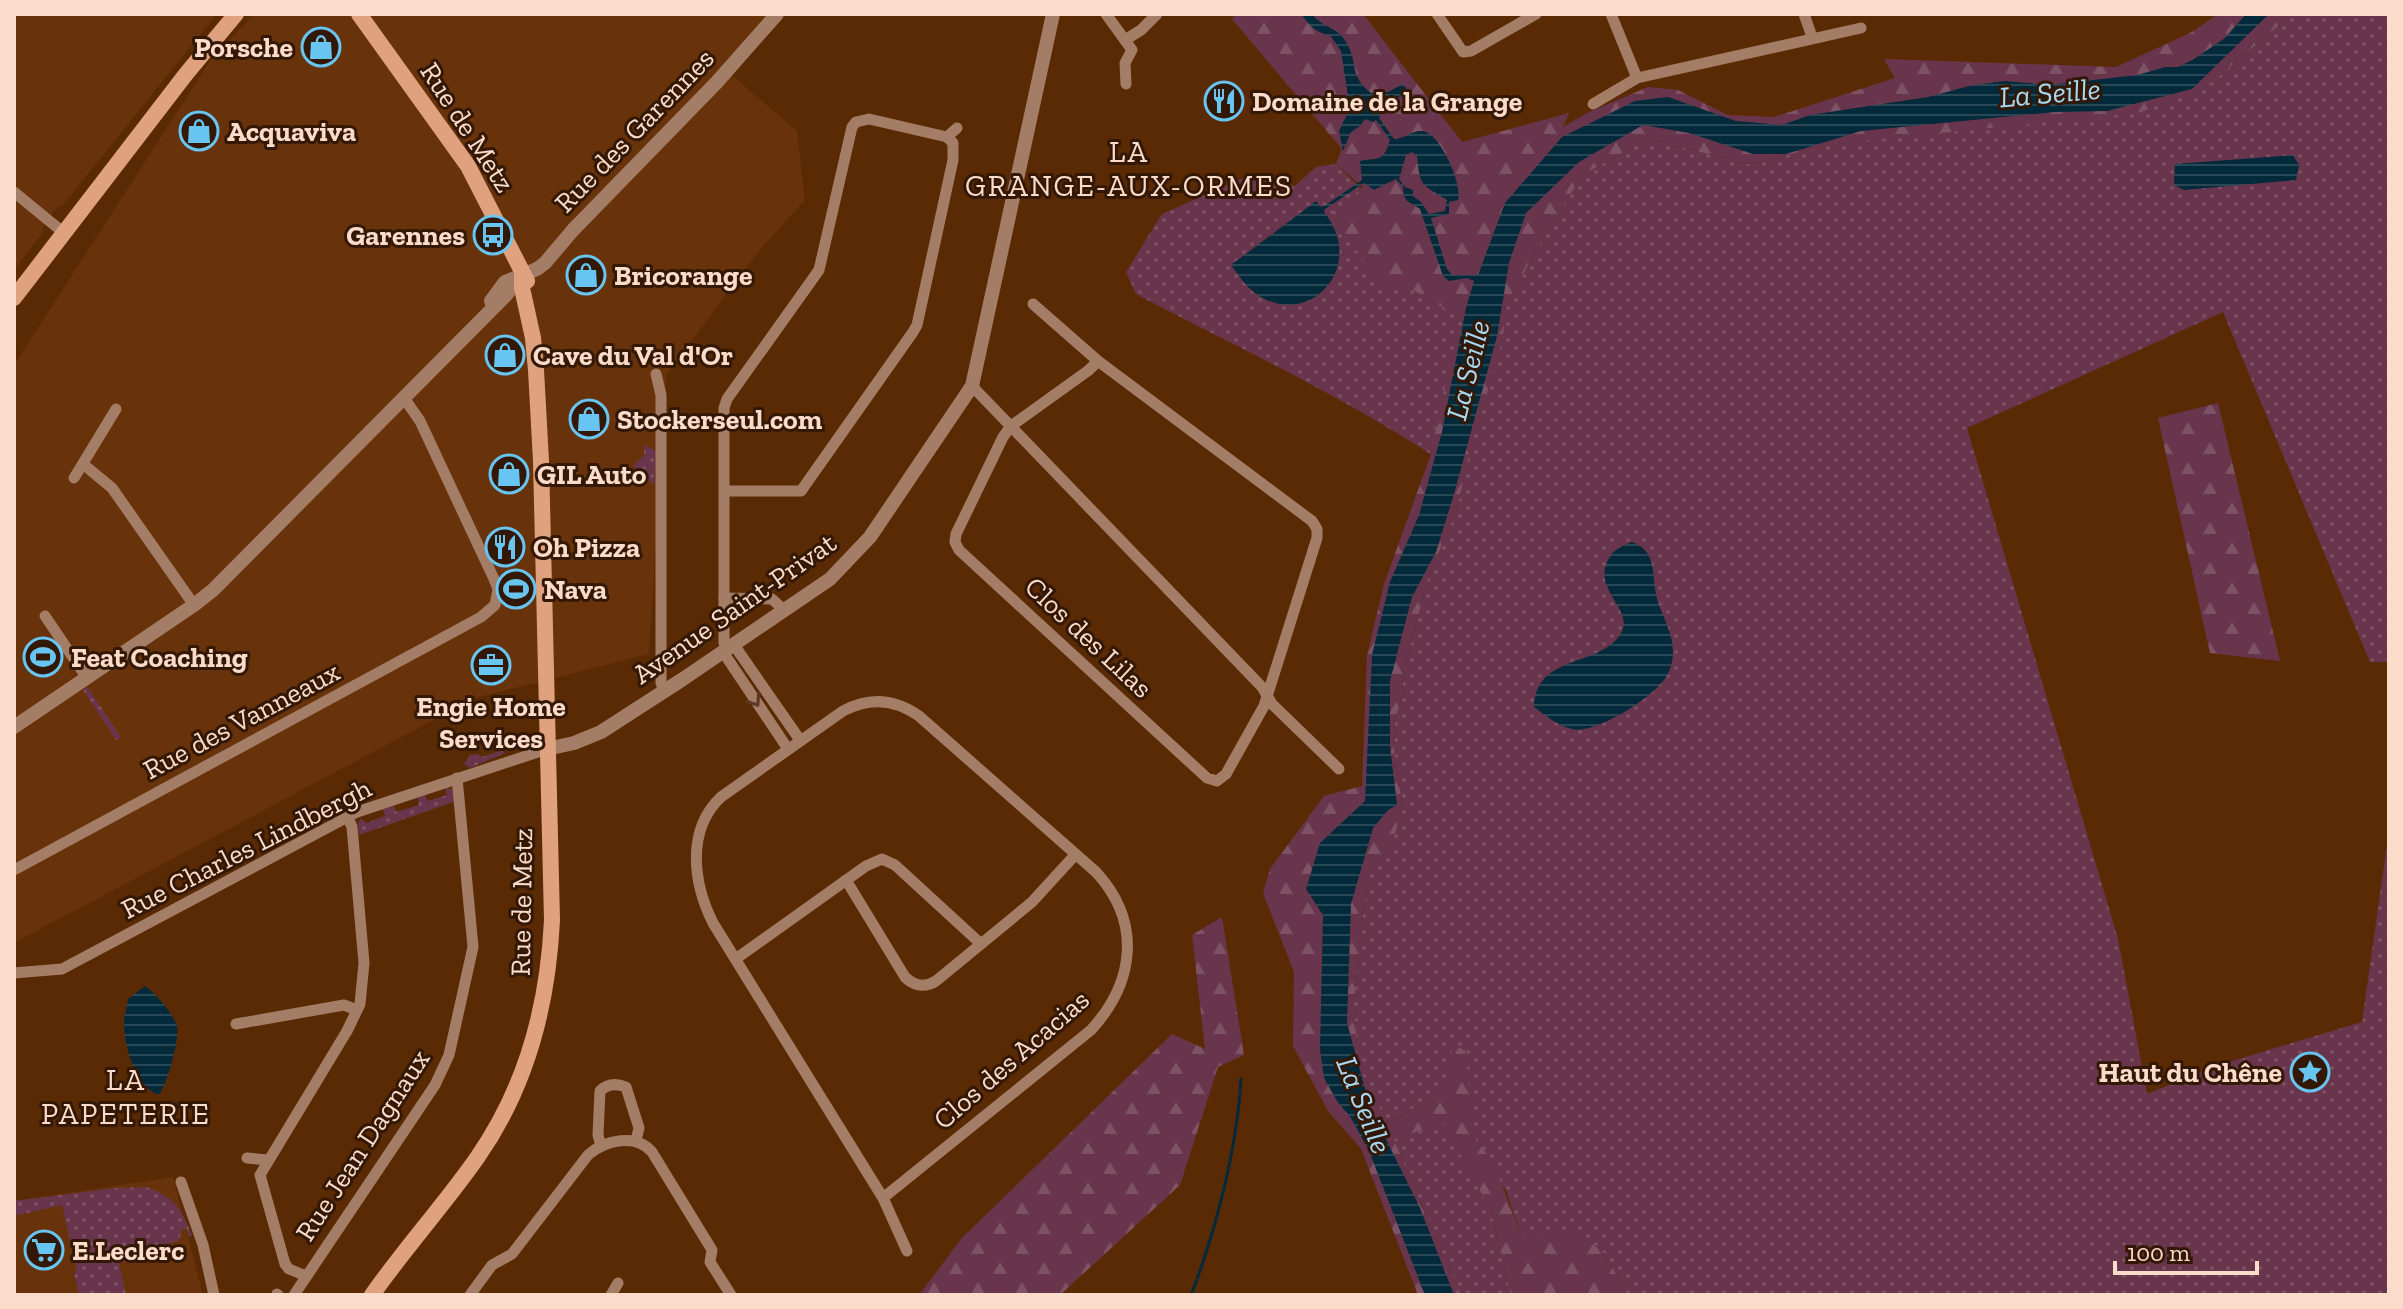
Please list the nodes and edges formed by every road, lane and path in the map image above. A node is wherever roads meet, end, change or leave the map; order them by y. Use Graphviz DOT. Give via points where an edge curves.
graph roads {
  1 [pos="236,14"];
  2 [pos="359,14"];
  3 [pos="777,14"];
  4 [pos="1053,14"];
  5 [pos="1106,14"];
  6 [pos="1157,14"];
  7 [pos="1437,14"];
  8 [pos="1536,14"];
  9 [pos="1611,14"];
  10 [pos="1804,14"];
  11 [pos="1861,28"];
  12 [pos="1812,37"];
  13 [pos="1125,40"];
  14 [pos="1637,78"];
  15 [pos="1126,84"];
  16 [pos="1593,104"];
  17 [pos="957,128"];
  18 [pos="947,137"];
  19 [pos="14,192"];
  20 [pos="64,233"];
  21 [pos="522,274"];
  22 [pos="14,298"];
  23 [pos="1033,304"];
  24 [pos="1098,361"];
  25 [pos="656,374"];
  26 [pos="972,386"];
  27 [pos="404,398"];
  28 [pos="116,409"];
  29 [pos="1011,426"];
  30 [pos="83,464"];
  31 [pos="74,478"];
  32 [pos="725,491"];
  33 [pos="724,598"];
  34 [pos="194,605"];
  35 [pos="784,610"];
  36 [pos="45,616"];
  37 [pos="728,649"];
  38 [pos="87,678"];
  39 [pos="664,690"];
  40 [pos="1267,695"];
  41 [pos="14,727"];
  42 [pos="800,740"];
  43 [pos="547,749"];
  44 [pos="788,749"];
  45 [pos="1339,769"];
  46 [pos="457,778"];
  47 [pos="348,818"];
  48 [pos="1075,855"];
  49 [pos="14,870"];
  50 [pos="846,880"];
  51 [pos="980,943"];
  52 [pos="737,958"];
  53 [pos="14,973"];
  54 [pos="357,1010"];
  55 [pos="236,1024"];
  56 [pos="636,1140"];
  57 [pos="601,1146"];
  58 [pos="247,1158"];
  59 [pos="268,1160"];
  60 [pos="181,1182"];
  61 [pos="883,1198"];
  62 [pos="907,1251"];
  63 [pos="306,1276"];
  64 [pos="618,1283"];
  65 [pos="214,1295"];
  66 [pos="294,1295"];
  67 [pos="372,1295"];
  68 [pos="470,1295"];
  69 [pos="611,1295"];
  70 [pos="731,1295"];
  1 -- 20 [label="main road"];
  2 -- 21 [label="main road, Rue de Metz" via="468,166"];
  3 -- 21 [label="street, Rue des Garennes" via="545,263"];
  4 -- 26 [label="street, Avenue Saint-Privat"];
  5 -- 13 [label="street"];
  6 -- 13 [label="street"];
  7 -- 8 [label="street" via="1463,52"];
  9 -- 14 [label="street"];
  10 -- 12 [label="street"];
  11 -- 12 [label="street"];
  12 -- 14 [label="street"];
  13 -- 15 [label="street" via="1132,50 1125,63"];
  14 -- 16 [label="street"];
  17 -- 18 [label="street"];
  18 -- 32 [label="street" via="953,143 953,160 913,332 801,491"];
  18 -- 32 [label="street" via="869,119 852,127 819,270 727,399"];
  19 -- 20 [label="street"];
  20 -- 22 [label="main road"];
  21 -- 27 [label="street, Rue des Garennes" via="505,282 469,330"];
  21 -- 43 [label="main road, Rue de Metz" via="533,338 541,461"];
  23 -- 24 [label="street, Clos des Lilas"];
  24 -- 29 [label="street, Clos des Lilas"];
  24 -- 40 [label="street, Clos des Lilas" via="1315,525 1317,538"];
  25 -- 39 [label="street" via="661,395"];
  26 -- 29 [label="street"];
  26 -- 35 [label="street, Avenue Saint-Privat" via="861,549 830,579"];
  27 -- 34 [label="street, Rue des Garennes"];
  27 -- 49 [label="street, Rue des Vanneaux" via="420,421 498,589 497,603"];
  28 -- 30 [label="street"];
  29 -- 40 [label="street"];
  29 -- 40 [label="street, Clos des Lilas" via="956,534 959,550 1207,778 1217,781 1226,774"];
  30 -- 31 [label="street"];
  30 -- 34 [label="street" via="112,488"];
  32 -- 33 [label="street"];
  33 -- 35 [label="street" via="772,599"];
  33 -- 37 [label="street"];
  34 -- 38 [label="street, Rue des Garennes"];
  35 -- 37 [label="street, Avenue Saint-Privat"];
  36 -- 38 [label="street"];
  37 -- 39 [label="street, Avenue Saint-Privat"];
  37 -- 42 [label="street"];
  37 -- 44 [label="street, one-way"];
  38 -- 41 [label="street, Rue des Garennes"];
  39 -- 43 [label="street, Avenue Saint-Privat" via="601,732"];
  40 -- 45 [label="street"];
  42 -- 44 [label="street, Clos des Acacias"];
  42 -- 48 [label="street, Clos des Acacias" via="862,703 902,706"];
  43 -- 46 [label="street, Rue Charles Lindbergh"];
  43 -- 67 [label="main road, Rue de Metz" via="550,951 526,1062 479,1156"];
  44 -- 52 [label="street, Clos des Acacias" via="712,805 698,836 705,903"];
  46 -- 47 [label="street, Rue Charles Lindbergh"];
  46 -- 63 [label="street, Rue Jean Dagnaux" via="473,947 449,1055 435,1085"];
  47 -- 53 [label="street, Rue Charles Lindbergh" via="62,969"];
  47 -- 54 [label="street" via="364,963"];
  48 -- 51 [label="street" via="1032,902"];
  48 -- 61 [label="street, Clos des Acacias" via="1112,891 1126,927 1124,978 1114,1001 1091,1030"];
  50 -- 51 [label="street" via="873,861 887,860"];
  50 -- 51 [label="street" via="911,983 924,986 936,981"];
  50 -- 52 [label="street"];
  52 -- 61 [label="street, Clos des Acacias"];
  54 -- 55 [label="street" via="344,1005"];
  54 -- 59 [label="street"];
  56 -- 57 [label="street"];
  56 -- 57 [label="street" via="639,1128 626,1087 605,1086 600,1091"];
  56 -- 70 [label="street" via="652,1152 712,1250 710,1262"];
  57 -- 68 [label="street" via="584,1159 512,1254 492,1265"];
  58 -- 59 [label="street"];
  59 -- 63 [label="street" via="260,1182 285,1264"];
  60 -- 65 [label="street"];
  61 -- 62 [label="street, Clos des Acacias"];
  63 -- 66 [label="street, Rue Jean Dagnaux"];
  64 -- 69 [label="street"];
}
